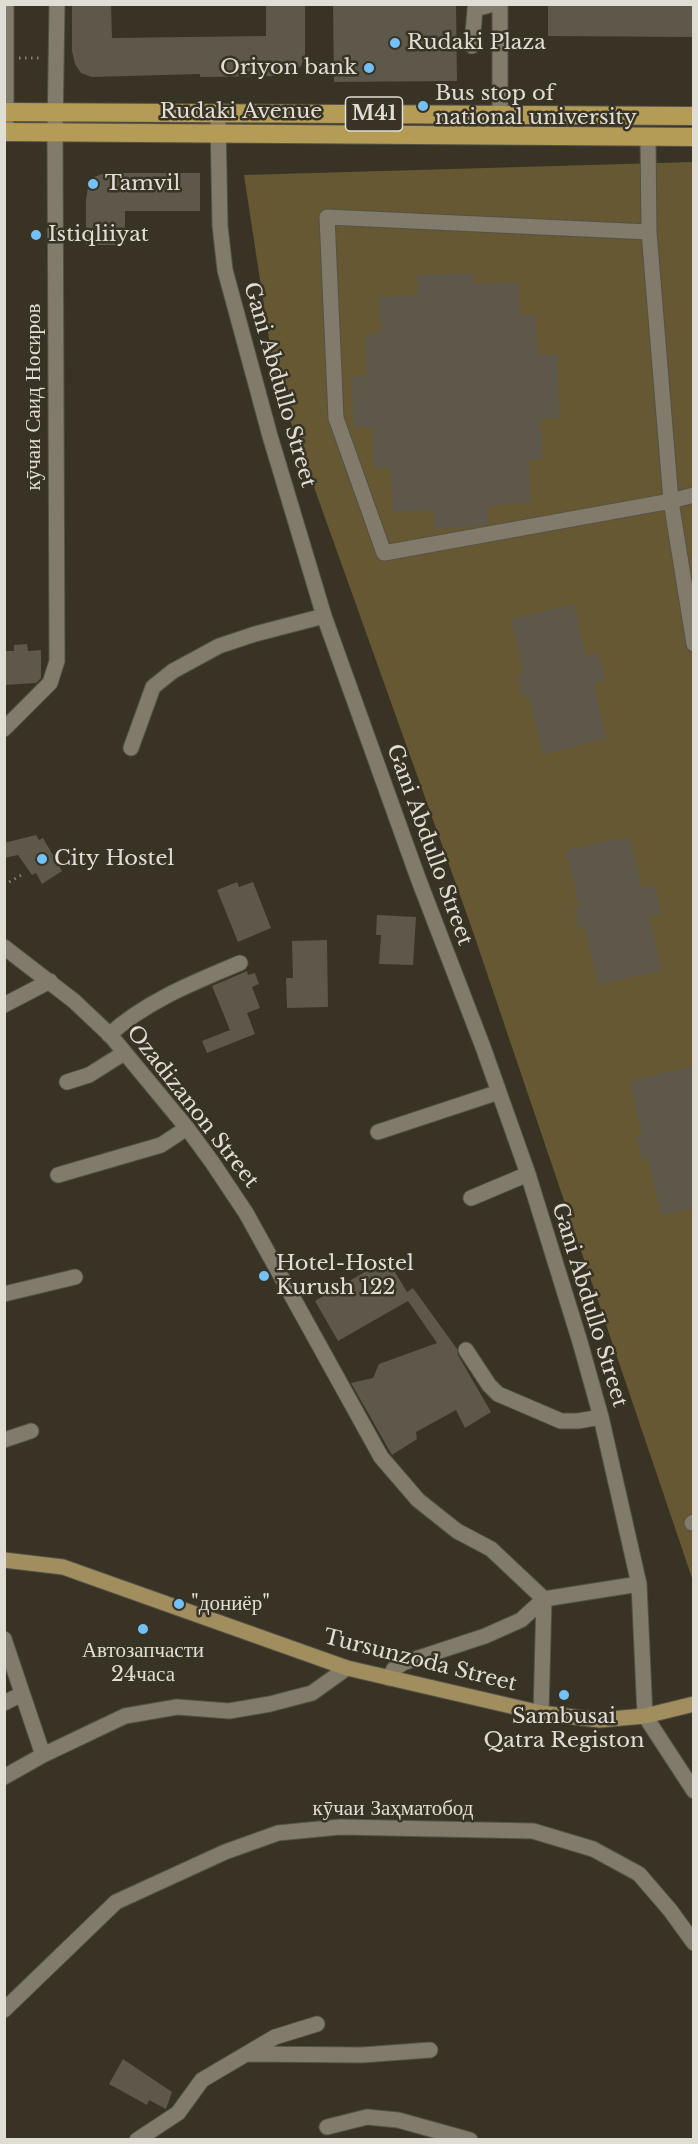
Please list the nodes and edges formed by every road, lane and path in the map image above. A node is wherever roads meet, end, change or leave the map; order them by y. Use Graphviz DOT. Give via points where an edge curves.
graph roads {
  1 [pos="6,4"];
  2 [pos="57,4"];
  3 [pos="493,4"];
  4 [pos="500,4"];
  5 [pos="472,46"];
  6 [pos="6,58"];
  7 [pos="56,58"];
  8 [pos="5,112"];
  9 [pos="55,112"];
  10 [pos="217,113"];
  11 [pos="500,115"];
  12 [pos="693,116"];
  13 [pos="5,132"];
  14 [pos="55,133"];
  15 [pos="218,134"];
  16 [pos="500,136"];
  17 [pos="648,137"];
  18 [pos="693,137"];
  19 [pos="650,232"];
  20 [pos="693,495"];
  21 [pos="671,501"];
  22 [pos="324,616"];
  23 [pos="693,644"];
  24 [pos="4,729"];
  25 [pos="131,748"];
  26 [pos="23,874"];
  27 [pos="4,885"];
  28 [pos="4,946"];
  29 [pos="240,963"];
  30 [pos="50,981"];
  31 [pos="4,1005"];
  32 [pos="109,1035"];
  33 [pos="124,1053"];
  34 [pos="67,1082"];
  35 [pos="499,1092"];
  36 [pos="187,1128"];
  37 [pos="378,1132"];
  38 [pos="528,1174"];
  39 [pos="58,1175"];
  40 [pos="471,1198"];
  41 [pos="75,1277"];
  42 [pos="4,1294"];
  43 [pos="466,1350"];
  44 [pos="601,1418"];
  45 [pos="31,1431"];
  46 [pos="4,1440"];
  47 [pos="4,1560"];
  48 [pos="639,1584"];
  49 [pos="544,1599"];
  50 [pos="4,1639"];
  51 [pos="347,1668"];
  52 [pos="389,1678"];
  53 [pos="22,1694"];
  54 [pos="4,1703"];
  55 [pos="693,1704"];
  56 [pos="541,1713"];
  57 [pos="645,1716"];
  58 [pos="43,1755"];
  59 [pos="4,1777"];
  60 [pos="693,1791"];
  61 [pos="693,1943"];
  62 [pos="4,2010"];
  63 [pos="317,2024"];
  64 [pos="430,2050"];
  65 [pos="248,2054"];
  66 [pos="327,2127"];
  67 [pos="137,2139"];
  68 [pos="470,2139"];
  1 -- 6 [label="street"];
  2 -- 7 [label="street, кӯчаи Саид Носиров"];
  3 -- 5 [label="street" via="475,9"];
  4 -- 11 [label="street"];
  6 -- 7 [label="path"];
  6 -- 8 [label="street"];
  7 -- 9 [label="street, кӯчаи Саид Носиров"];
  8 -- 9 [label="highway, Rudaki Avenue / M41"];
  8 -- 13 [label="street"];
  9 -- 10 [label="highway, Rudaki Avenue / M41"];
  9 -- 14 [label="street, кӯчаи Саид Носиров"];
  10 -- 11 [label="highway, Rudaki Avenue / M41"];
  10 -- 15 [label="street, Gani Abdullo Street"];
  11 -- 12 [label="highway, Rudaki Avenue / M41"];
  11 -- 16 [label="street"];
  13 -- 14 [label="highway, Rudaki Avenue"];
  14 -- 15 [label="highway, Rudaki Avenue"];
  14 -- 24 [label="street, кӯчаи Саид Носиров" via="57,661 50,683"];
  15 -- 16 [label="highway, Rudaki Avenue"];
  15 -- 22 [label="street, Gani Abdullo Street" via="225,270"];
  16 -- 17 [label="highway, Rudaki Avenue"];
  17 -- 18 [label="highway, Rudaki Avenue"];
  17 -- 19 [label="street"];
  19 -- 21 [label="street"];
  19 -- 21 [label="street" via="327,217 336,418 384,553"];
  20 -- 21 [label="street"];
  21 -- 23 [label="street"];
  22 -- 25 [label="street" via="219,646 173,671 153,687"];
  22 -- 35 [label="street, Gani Abdullo Street"];
  26 -- 27 [label="path"];
  28 -- 30 [label="street, Ozadizanon Street"];
  29 -- 32 [label="street" via="156,1002"];
  30 -- 31 [label="street"];
  30 -- 32 [label="street, Ozadizanon Street"];
  32 -- 33 [label="street, Ozadizanon Street"];
  33 -- 34 [label="street" via="89,1075"];
  33 -- 36 [label="street, Ozadizanon Street"];
  35 -- 37 [label="street"];
  35 -- 38 [label="street, Gani Abdullo Street"];
  36 -- 39 [label="street" via="161,1145"];
  36 -- 49 [label="street, Ozadizanon Street" via="246,1213 381,1457 418,1500 457,1532 491,1549"];
  38 -- 40 [label="street"];
  38 -- 44 [label="street, Gani Abdullo Street"];
  41 -- 42 [label="street"];
  43 -- 44 [label="street" via="498,1394 561,1421"];
  44 -- 48 [label="street, Gani Abdullo Street"];
  45 -- 46 [label="street"];
  47 -- 51 [label="main road, Tursunzoda Street" via="63,1567"];
  48 -- 49 [label="street"];
  48 -- 57 [label="street, Gani Abdullo Street"];
  49 -- 52 [label="street" via="521,1620 403,1663"];
  49 -- 56 [label="street"];
  50 -- 53 [label="street"];
  51 -- 52 [label="main road, Tursunzoda Street"];
  51 -- 58 [label="street" via="312,1693 270,1704 229,1711 177,1707 125,1716"];
  52 -- 56 [label="main road, Tursunzoda Street"];
  53 -- 54 [label="street"];
  53 -- 58 [label="street"];
  55 -- 57 [label="main road, Tursunzoda Street"];
  56 -- 57 [label="main road, Tursunzoda Street" via="599,1720"];
  57 -- 60 [label="street"];
  58 -- 59 [label="street"];
  61 -- 62 [label="street, кӯчаи Заҳматобод" via="639,1874 593,1849 534,1831 340,1827 278,1833 225,1852 116,1902"];
  63 -- 65 [label="street" via="274,2037"];
  64 -- 65 [label="street" via="362,2055"];
  65 -- 67 [label="street" via="202,2080 178,2113"];
  66 -- 68 [label="street" via="368,2117 398,2120"];
}
